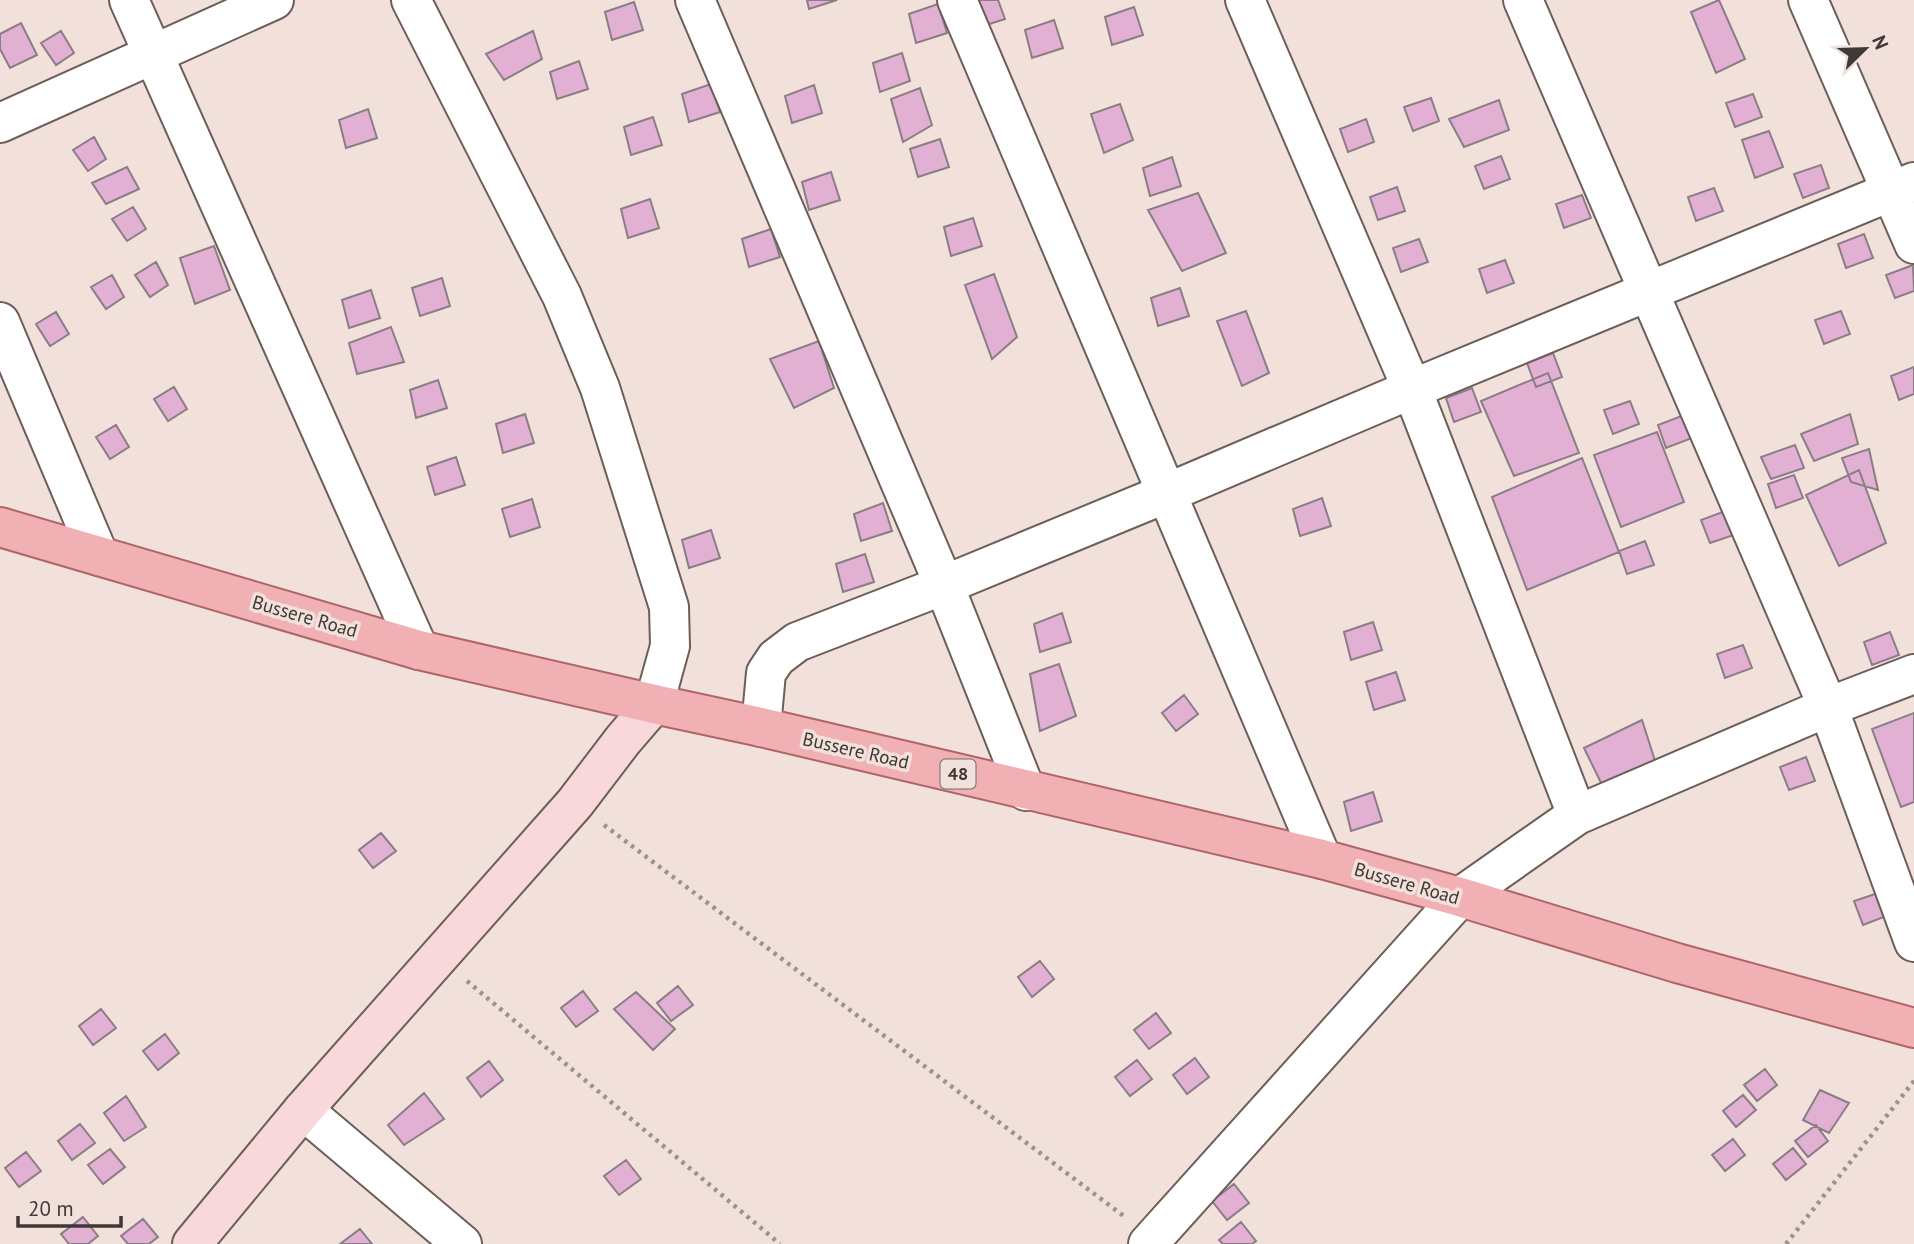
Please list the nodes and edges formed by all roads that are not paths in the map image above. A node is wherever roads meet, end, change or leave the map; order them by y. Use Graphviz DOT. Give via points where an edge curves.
graph roads {
  1 [pos="129,0"];
  2 [pos="274,0"];
  3 [pos="411,0"];
  4 [pos="695,0"];
  5 [pos="957,0"];
  6 [pos="1245,0"];
  7 [pos="1523,0"];
  8 [pos="1808,0"];
  9 [pos="151,54"];
  10 [pos="0,123"];
  11 [pos="1902,187"];
  12 [pos="1914,244"];
  13 [pos="1649,292"];
  14 [pos="0,322"];
  15 [pos="1412,389"];
  16 [pos="1167,493"];
  17 [pos="0,527"];
  18 [pos="99,556"];
  19 [pos="944,585"];
  20 [pos="419,650"];
  21 [pos="1914,674"];
  22 [pos="654,704"];
  23 [pos="1828,707"];
  24 [pos="761,727"];
  25 [pos="1026,791"];
  26 [pos="1577,815"];
  27 [pos="1321,859"];
  28 [pos="1460,897"];
  29 [pos="1914,942"];
  30 [pos="1914,1028"];
  31 [pos="303,1110"];
  32 [pos="1151,1241"];
  33 [pos="192,1244"];
  34 [pos="462,1244"];
  1 -- 9 [label="street"];
  2 -- 9 [label="street"];
  3 -- 22 [label="street" via="562,296 600,388 669,607 670,646"];
  4 -- 19 [label="street"];
  5 -- 16 [label="street"];
  6 -- 15 [label="street"];
  7 -- 13 [label="street"];
  8 -- 11 [label="street"];
  9 -- 10 [label="street"];
  9 -- 20 [label="street"];
  11 -- 12 [label="street"];
  11 -- 13 [label="street"];
  13 -- 15 [label="street"];
  13 -- 23 [label="street"];
  14 -- 18 [label="street"];
  15 -- 16 [label="street"];
  15 -- 26 [label="street"];
  16 -- 19 [label="street"];
  16 -- 27 [label="street"];
  17 -- 18 [label="main road, Bussere Road / 48"];
  18 -- 20 [label="main road, Bussere Road / 48"];
  19 -- 24 [label="street" via="797,642 776,658 766,673"];
  19 -- 25 [label="street"];
  20 -- 22 [label="main road, Bussere Road / 48"];
  21 -- 23 [label="street"];
  22 -- 24 [label="main road, Bussere Road / 48"];
  22 -- 31 [label="street" via="575,803"];
  23 -- 26 [label="street"];
  23 -- 29 [label="street"];
  24 -- 25 [label="main road, Bussere Road / 48"];
  25 -- 27 [label="main road, Bussere Road / 48"];
  26 -- 28 [label="street"];
  27 -- 28 [label="main road, Bussere Road / 48"];
  28 -- 30 [label="main road, Bussere Road / 48" via="1676,963"];
  28 -- 32 [label="street"];
  31 -- 33 [label="street"];
  31 -- 34 [label="street"];
}
